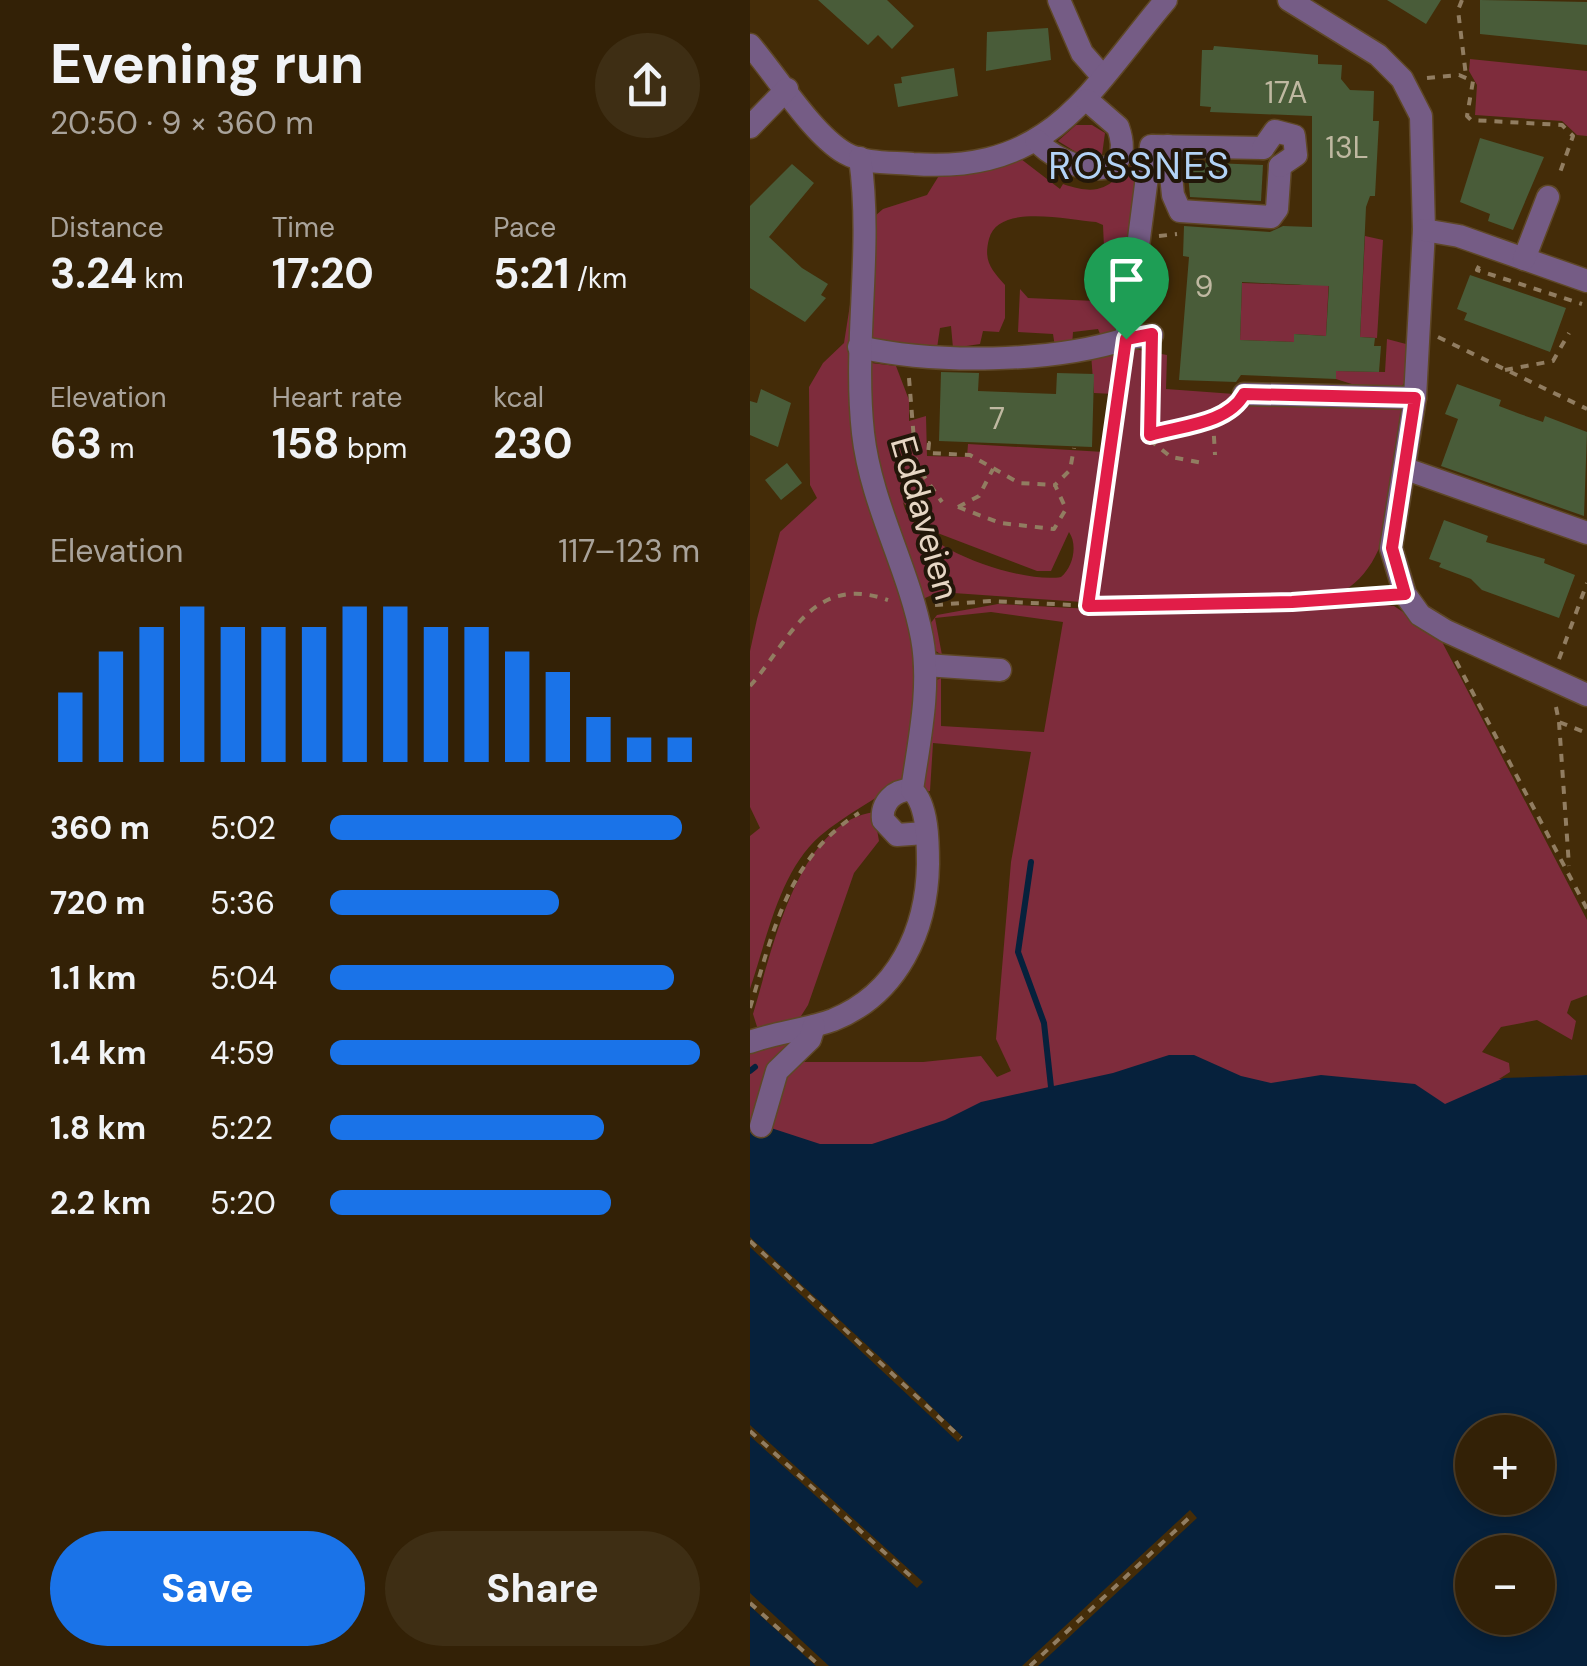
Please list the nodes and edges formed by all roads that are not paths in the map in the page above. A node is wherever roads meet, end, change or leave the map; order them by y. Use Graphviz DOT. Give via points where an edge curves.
graph roads {
  1 [pos="1059,0"];
  2 [pos="1166,0"];
  3 [pos="1288,0"];
  4 [pos="750,45"];
  5 [pos="1103,77"];
  6 [pos="787,89"];
  7 [pos="1086,100"];
  8 [pos="750,127"];
  9 [pos="1036,140"];
  10 [pos="1121,144"];
  11 [pos="1160,146"];
  12 [pos="1263,148"];
  13 [pos="860,158"];
  14 [pos="1280,166"];
  15 [pos="1548,197"];
  16 [pos="1424,230"];
  17 [pos="1524,259"];
  18 [pos="1587,281"];
  19 [pos="1152,334"];
  20 [pos="1126,339"];
  21 [pos="859,347"];
  22 [pos="1244,394"];
  23 [pos="1415,398"];
  24 [pos="1406,468"];
  25 [pos="1587,534"];
  26 [pos="925,665"];
  27 [pos="1000,670"];
  28 [pos="1587,696"];
  29 [pos="912,790"];
  30 [pos="925,833"];
  31 [pos="814,1026"];
  32 [pos="750,1042"];
  33 [pos="761,1126"];
  1 -- 5 [label="street" via="1082,53"];
  2 -- 5 [label="street"];
  3 -- 16 [label="street" via="1360,42 1402,79 1424,131"];
  4 -- 6 [label="street"];
  5 -- 7 [label="street"];
  6 -- 8 [label="street"];
  6 -- 13 [label="street" via="834,144"];
  7 -- 9 [label="street"];
  7 -- 10 [label="street" via="1118,126"];
  9 -- 10 [label="street" via="1046,152 1090,171 1114,163"];
  9 -- 13 [label="street" via="960,164"];
  10 -- 11 [label="street"];
  11 -- 12 [label="street"];
  11 -- 14 [label="street" via="1180,211 1272,217"];
  11 -- 20 [label="street"];
  12 -- 14 [label="street"];
  12 -- 14 [label="street" via="1275,131 1294,136 1296,156"];
  13 -- 21 [label="street, Eddaveien" via="867,224"];
  15 -- 17 [label="street"];
  16 -- 17 [label="street"];
  16 -- 23 [label="street"];
  17 -- 18 [label="street"];
  19 -- 20 [label="street"];
  20 -- 21 [label="street" via="1038,355"];
  21 -- 26 [label="street, Eddaveien" via="867,459 915,610"];
  22 -- 23 [label="street"];
  23 -- 24 [label="street"];
  24 -- 25 [label="street"];
  24 -- 28 [label="street" via="1392,548 1405,594 1420,614"];
  26 -- 27 [label="street"];
  26 -- 29 [label="street, Eddaveien"];
  29 -- 30 [label="street, Eddaveien" via="921,802"];
  29 -- 30 [label="street" via="895,794 884,806 884,820 890,832"];
  30 -- 31 [label="street, Eddaveien" via="926,903 912,948 874,994"];
  31 -- 32 [label="street, Eddaveien"];
  31 -- 33 [label="street" via="810,1040 777,1071"];
}
